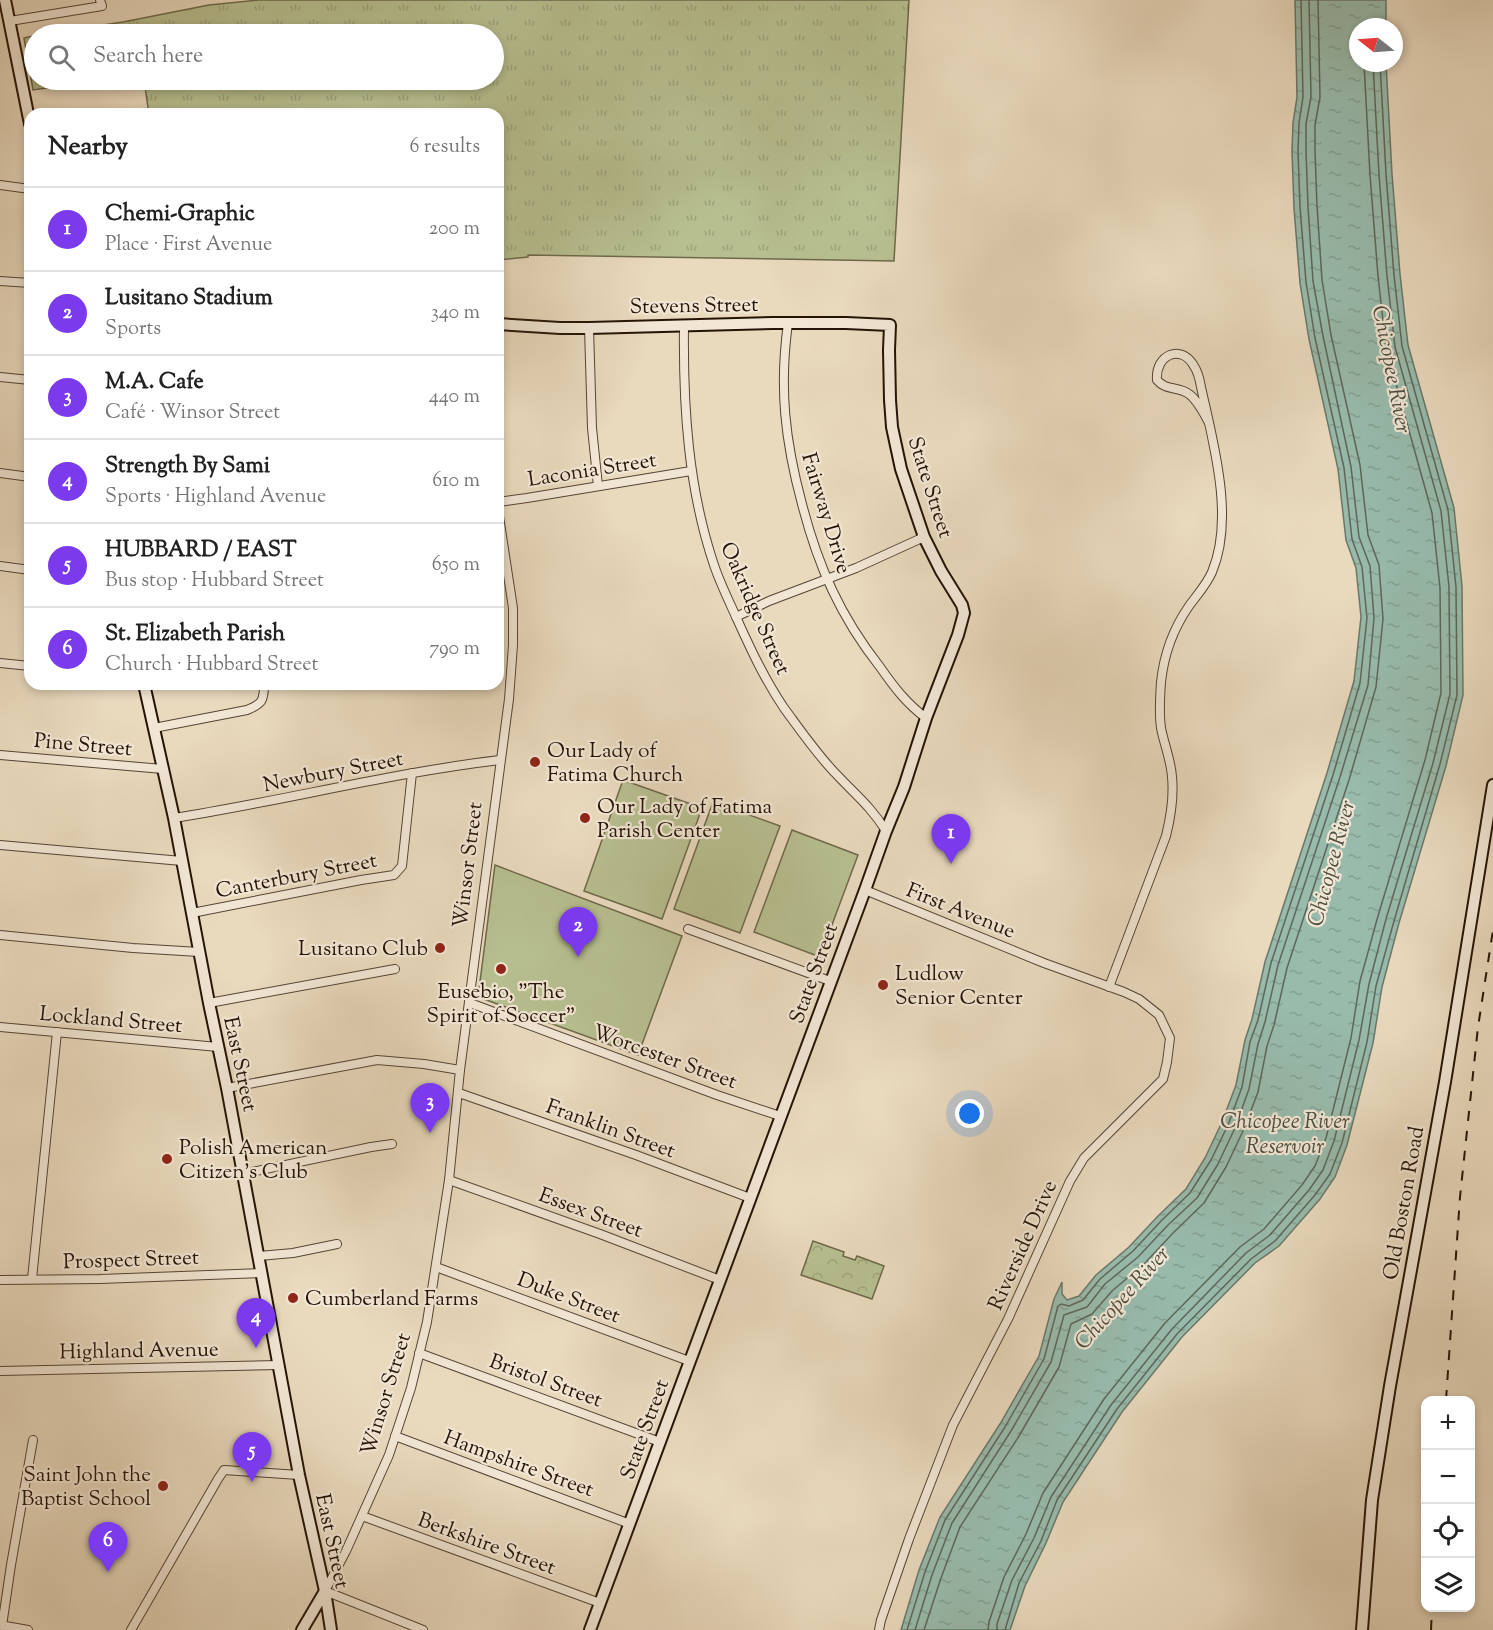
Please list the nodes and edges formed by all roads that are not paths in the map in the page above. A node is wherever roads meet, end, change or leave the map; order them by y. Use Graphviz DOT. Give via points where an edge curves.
graph roads {
  1 [pos="5,0"];
  2 [pos="100,0"];
  3 [pos="10,21"];
  4 [pos="27,108"];
  5 [pos="0,185"];
  6 [pos="24,188"];
  7 [pos="0,281"];
  8 [pos="24,283"];
  9 [pos="788,323"];
  10 [pos="504,324"];
  11 [pos="891,325"];
  12 [pos="684,326"];
  13 [pos="589,328"];
  14 [pos="0,377"];
  15 [pos="24,379"];
  16 [pos="1209,423"];
  17 [pos="691,471"];
  18 [pos="0,473"];
  19 [pos="24,476"];
  20 [pos="598,486"];
  21 [pos="504,501"];
  22 [pos="924,537"];
  23 [pos="504,545"];
  24 [pos="0,566"];
  25 [pos="24,569"];
  26 [pos="826,579"];
  27 [pos="736,617"];
  28 [pos="0,663"];
  29 [pos="24,665"];
  30 [pos="145,690"];
  31 [pos="264,690"];
  32 [pos="926,718"];
  33 [pos="154,728"];
  34 [pos="0,755"];
  35 [pos="500,760"];
  36 [pos="163,769"];
  37 [pos="412,773"];
  38 [pos="1493,785"];
  39 [pos="174,818"];
  40 [pos="886,831"];
  41 [pos="0,845"];
  42 [pos="182,861"];
  43 [pos="865,890"];
  44 [pos="192,913"];
  45 [pos="688,929"];
  46 [pos="0,935"];
  47 [pos="199,952"];
  48 [pos="1044,963"];
  49 [pos="395,969"];
  50 [pos="830,981"];
  51 [pos="1109,987"];
  52 [pos="470,1003"];
  53 [pos="209,1004"];
  54 [pos="0,1027"];
  55 [pos="57,1032"];
  56 [pos="218,1047"];
  57 [pos="460,1070"];
  58 [pos="228,1088"];
  59 [pos="459,1092"];
  60 [pos="780,1116"];
  61 [pos="392,1144"];
  62 [pos="243,1174"];
  63 [pos="449,1180"];
  64 [pos="750,1198"];
  65 [pos="337,1244"];
  66 [pos="259,1256"];
  67 [pos="436,1267"];
  68 [pos="262,1273"];
  69 [pos="32,1279"];
  70 [pos="0,1280"];
  71 [pos="720,1280"];
  72 [pos="419,1353"];
  73 [pos="689,1361"];
  74 [pos="278,1365"];
  75 [pos="0,1371"];
  76 [pos="395,1436"];
  77 [pos="33,1440"];
  78 [pos="660,1442"];
  79 [pos="299,1475"];
  80 [pos="362,1516"];
  81 [pos="630,1524"];
  82 [pos="325,1591"];
  83 [pos="600,1603"];
  84 [pos="1,1625"];
  85 [pos="28,1630"];
  86 [pos="132,1630"];
  87 [pos="302,1630"];
  88 [pos="331,1630"];
  89 [pos="423,1630"];
  90 [pos="590,1630"];
  91 [pos="879,1630"];
  92 [pos="1362,1630"];
  1 -- 3 [label="street"];
  2 -- 3 [label="street" via="102,6"];
  3 -- 4 [label="street"];
  5 -- 6 [label="street"];
  7 -- 8 [label="street"];
  9 -- 11 [label="street, Stevens Street"];
  9 -- 12 [label="street, Stevens Street"];
  9 -- 26 [label="street, Fairway Drive" via="783,355 786,430 801,503"];
  10 -- 13 [label="street, Stevens Street"];
  11 -- 22 [label="street, State Street" via="888,372 892,427 901,469"];
  12 -- 13 [label="street, Stevens Street"];
  12 -- 17 [label="street, Oakridge Street"];
  13 -- 20 [label="street"];
  14 -- 15 [label="street"];
  16 -- 16 [label="street" via="1194,364 1180,354 1163,359 1157,380 1166,388 1188,394"];
  16 -- 51 [label="street" via="1222,508 1219,549 1212,572 1178,625 1165,658 1161,726 1172,774 1171,814"];
  17 -- 20 [label="street, Laconia Street"];
  17 -- 27 [label="street, Oakridge Street" via="714,567"];
  18 -- 19 [label="street"];
  20 -- 21 [label="street, Laconia Street"];
  22 -- 26 [label="street"];
  22 -- 32 [label="street, State Street" via="964,613"];
  23 -- 35 [label="street, Winsor Street" via="513,627"];
  24 -- 25 [label="street"];
  26 -- 27 [label="street"];
  26 -- 32 [label="street, Fairway Drive" via="868,652 909,705"];
  27 -- 40 [label="street, Oakridge Street" via="784,707 817,753 875,814"];
  28 -- 29 [label="street"];
  30 -- 33 [label="street, East Street"];
  31 -- 33 [label="street" via="256,707"];
  32 -- 40 [label="street, State Street"];
  33 -- 36 [label="street, East Street"];
  34 -- 36 [label="street, Pine Street"];
  35 -- 37 [label="street, Newbury Street"];
  35 -- 52 [label="street, Winsor Street"];
  36 -- 39 [label="street, East Street"];
  37 -- 39 [label="street, Newbury Street"];
  37 -- 44 [label="street, Canterbury Street" via="402,866 394,875"];
  38 -- 92 [label="street, Old Boston Road" via="1372,1500"];
  39 -- 42 [label="street, East Street"];
  40 -- 43 [label="street, State Street"];
  41 -- 42 [label="street"];
  42 -- 44 [label="street, East Street"];
  43 -- 48 [label="street, First Avenue"];
  43 -- 50 [label="street, State Street"];
  44 -- 47 [label="street, East Street"];
  45 -- 50 [label="street"];
  46 -- 47 [label="street"];
  47 -- 53 [label="street, East Street"];
  48 -- 51 [label="street, Riverside Drive"];
  49 -- 53 [label="street"];
  50 -- 60 [label="street, State Street"];
  51 -- 91 [label="street, Riverside Drive" via="1140,999 1159,1015 1170,1038 1162,1079 1084,1158 1070,1181 1008,1319 953,1425"];
  52 -- 57 [label="street, Winsor Street"];
  52 -- 60 [label="street, Worcester Street"];
  53 -- 56 [label="street, East Street"];
  54 -- 55 [label="street, Lockland Street"];
  55 -- 56 [label="street, Lockland Street"];
  55 -- 69 [label="street"];
  56 -- 58 [label="street, East Street"];
  57 -- 58 [label="street" via="377,1060"];
  57 -- 59 [label="street, Winsor Street"];
  58 -- 62 [label="street, East Street"];
  59 -- 63 [label="street, Winsor Street"];
  59 -- 64 [label="street, Franklin Street"];
  60 -- 64 [label="street, State Street"];
  61 -- 62 [label="street"];
  62 -- 66 [label="street, East Street"];
  63 -- 67 [label="street, Winsor Street"];
  63 -- 71 [label="street, Essex Street"];
  64 -- 71 [label="street, State Street"];
  65 -- 66 [label="street"];
  66 -- 68 [label="street, East Street"];
  67 -- 72 [label="street, Winsor Street"];
  67 -- 73 [label="street, Duke Street"];
  68 -- 69 [label="street, Prospect Street"];
  68 -- 74 [label="street, East Street"];
  69 -- 70 [label="street, Prospect Street"];
  71 -- 73 [label="street, State Street"];
  72 -- 76 [label="street, Winsor Street"];
  72 -- 78 [label="street, Bristol Street"];
  73 -- 78 [label="street, State Street"];
  74 -- 75 [label="street, Highland Avenue"];
  74 -- 79 [label="street, East Street"];
  76 -- 80 [label="street, Winsor Street"];
  76 -- 81 [label="street, Hampshire Street"];
  77 -- 84 [label="street"];
  78 -- 81 [label="street, State Street"];
  79 -- 82 [label="street, East Street"];
  79 -- 86 [label="street" via="225,1470"];
  80 -- 82 [label="street, Winsor Street"];
  80 -- 83 [label="street, Berkshire Street"];
  81 -- 83 [label="street, State Street"];
  82 -- 87 [label="street, Winsor Street"];
  82 -- 88 [label="street, East Street"];
  82 -- 89 [label="street"];
  83 -- 90 [label="street, State Street"];
  84 -- 85 [label="street"];
}
